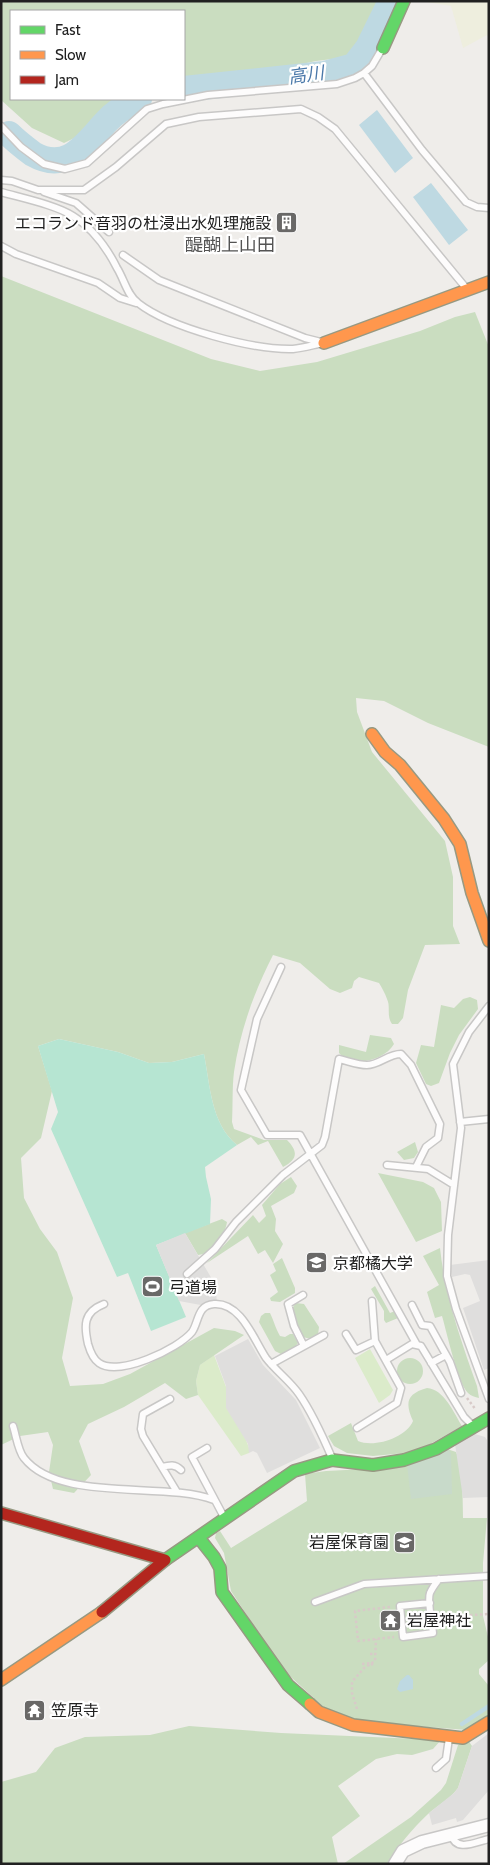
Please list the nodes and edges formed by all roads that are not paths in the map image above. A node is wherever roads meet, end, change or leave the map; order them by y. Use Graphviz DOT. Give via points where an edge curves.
graph roads {
  1 [pos="404,1"];
  2 [pos="383,48"];
  3 [pos="364,73"];
  4 [pos="183,100"];
  5 [pos="185,100"];
  6 [pos="1,126"];
  7 [pos="1,180"];
  8 [pos="38,190"];
  9 [pos="1,192"];
  10 [pos="489,208"];
  11 [pos="109,232"];
  12 [pos="1,246"];
  13 [pos="124,255"];
  14 [pos="489,282"];
  15 [pos="467,290"];
  16 [pos="136,303"];
  17 [pos="324,343"];
  18 [pos="372,734"];
  19 [pos="489,941"];
  20 [pos="282,967"];
  21 [pos="489,1006"];
  22 [pos="489,1119"];
  23 [pos="460,1122"];
  24 [pos="310,1153"];
  25 [pos="387,1165"];
  26 [pos="416,1168"];
  27 [pos="454,1185"];
  28 [pos="187,1274"];
  29 [pos="303,1295"];
  30 [pos="372,1301"];
  31 [pos="104,1304"];
  32 [pos="412,1305"];
  33 [pos="346,1334"];
  34 [pos="324,1335"];
  35 [pos="375,1341"];
  36 [pos="417,1345"];
  37 [pos="304,1346"];
  38 [pos="446,1355"];
  39 [pos="386,1360"];
  40 [pos="431,1363"];
  41 [pos="271,1364"];
  42 [pos="461,1393"];
  43 [pos="170,1399"];
  44 [pos="489,1399"];
  45 [pos="482,1422"];
  46 [pos="14,1426"];
  47 [pos="357,1428"];
  48 [pos="206,1448"];
  49 [pos="332,1460"];
  50 [pos="162,1467"];
  51 [pos="181,1470"];
  52 [pos="177,1492"];
  53 [pos="214,1500"];
  54 [pos="1,1513"];
  55 [pos="225,1520"];
  56 [pos="199,1538"];
  57 [pos="165,1560"];
  58 [pos="489,1576"];
  59 [pos="439,1579"];
  60 [pos="315,1602"];
  61 [pos="430,1603"];
  62 [pos="1,1680"];
  63 [pos="489,1722"];
  64 [pos="450,1736"];
  65 [pos="436,1768"];
  66 [pos="489,1825"];
  67 [pos="451,1834"];
  68 [pos="489,1839"];
  69 [pos="395,1864"];
  1 -- 2 [label="street"];
  2 -- 3 [label="lane"];
  3 -- 5 [label="lane" via="337,84"];
  3 -- 10 [label="lane" via="466,202 477,208"];
  4 -- 6 [label="lane" via="147,109 87,163 66,168 44,164"];
  7 -- 8 [label="lane"];
  8 -- 11 [label="lane" via="76,203"];
  8 -- 15 [label="lane" via="84,190 166,124 199,117 301,109 318,116 334,130"];
  9 -- 16 [label="lane" via="72,215 91,230"];
  12 -- 16 [label="lane" via="98,283 120,298"];
  13 -- 17 [label="lane" via="159,280"];
  14 -- 15 [label="street"];
  15 -- 17 [label="street"];
  16 -- 17 [label="lane" via="189,328 228,340 293,349"];
  18 -- 19 [label="street" via="444,819 460,844 472,894"];
  20 -- 24 [label="lane" via="257,1019 241,1090 266,1135 300,1135"];
  21 -- 23 [label="lane" via="469,1032 453,1064"];
  22 -- 23 [label="lane"];
  23 -- 27 [label="lane"];
  24 -- 26 [label="lane" via="322,1145 325,1137 339,1059 367,1065 401,1054 411,1065 440,1124 438,1138 426,1147"];
  24 -- 28 [label="lane" via="283,1174 236,1222 215,1249"];
  24 -- 36 [label="lane"];
  25 -- 26 [label="lane"];
  26 -- 27 [label="lane" via="428,1169"];
  27 -- 44 [label="lane" via="447,1276"];
  29 -- 37 [label="lane" via="288,1304"];
  30 -- 35 [label="lane"];
  31 -- 41 [label="lane" via="95,1307 85,1327 90,1353 100,1364 112,1367 156,1356 192,1331 199,1314 213,1304 225,1306 244,1319"];
  32 -- 38 [label="lane" via="422,1325 430,1326"];
  33 -- 35 [label="lane" via="356,1350"];
  34 -- 37 [label="lane"];
  35 -- 39 [label="lane"];
  36 -- 39 [label="lane" via="412,1344"];
  36 -- 40 [label="lane" via="421,1346"];
  37 -- 41 [label="lane"];
  38 -- 40 [label="lane"];
  38 -- 42 [label="lane"];
  39 -- 47 [label="lane" via="400,1388 397,1404"];
  40 -- 45 [label="lane" via="464,1417"];
  41 -- 49 [label="lane" via="300,1396 320,1430"];
  43 -- 50 [label="lane" via="143,1414 141,1429"];
  45 -- 49 [label="street" via="436,1449 404,1460 373,1465"];
  46 -- 52 [label="lane" via="24,1457 40,1472 102,1489"];
  48 -- 53 [label="lane" via="192,1457"];
  49 -- 55 [label="street" via="294,1472"];
  50 -- 51 [label="lane" via="176,1465"];
  50 -- 52 [label="lane"];
  52 -- 53 [label="lane"];
  53 -- 55 [label="lane"];
  54 -- 57 [label="street"];
  55 -- 56 [label="street"];
  56 -- 57 [label="street"];
  56 -- 64 [label="street" via="220,1565 224,1576 222,1592 288,1686 319,1712 359,1726"];
  57 -- 62 [label="street" via="98,1615"];
  58 -- 59 [label="lane"];
  59 -- 60 [label="lane" via="364,1584"];
  59 -- 61 [label="lane" via="429,1594"];
  61 -- 61 [label="lane" via="433,1633 403,1637 400,1606"];
  63 -- 64 [label="street" via="463,1738"];
  64 -- 65 [label="lane" via="446,1759"];
  66 -- 67 [label="street"];
  67 -- 68 [label="lane" via="456,1845 462,1846"];
  67 -- 69 [label="street" via="403,1851"];
}
